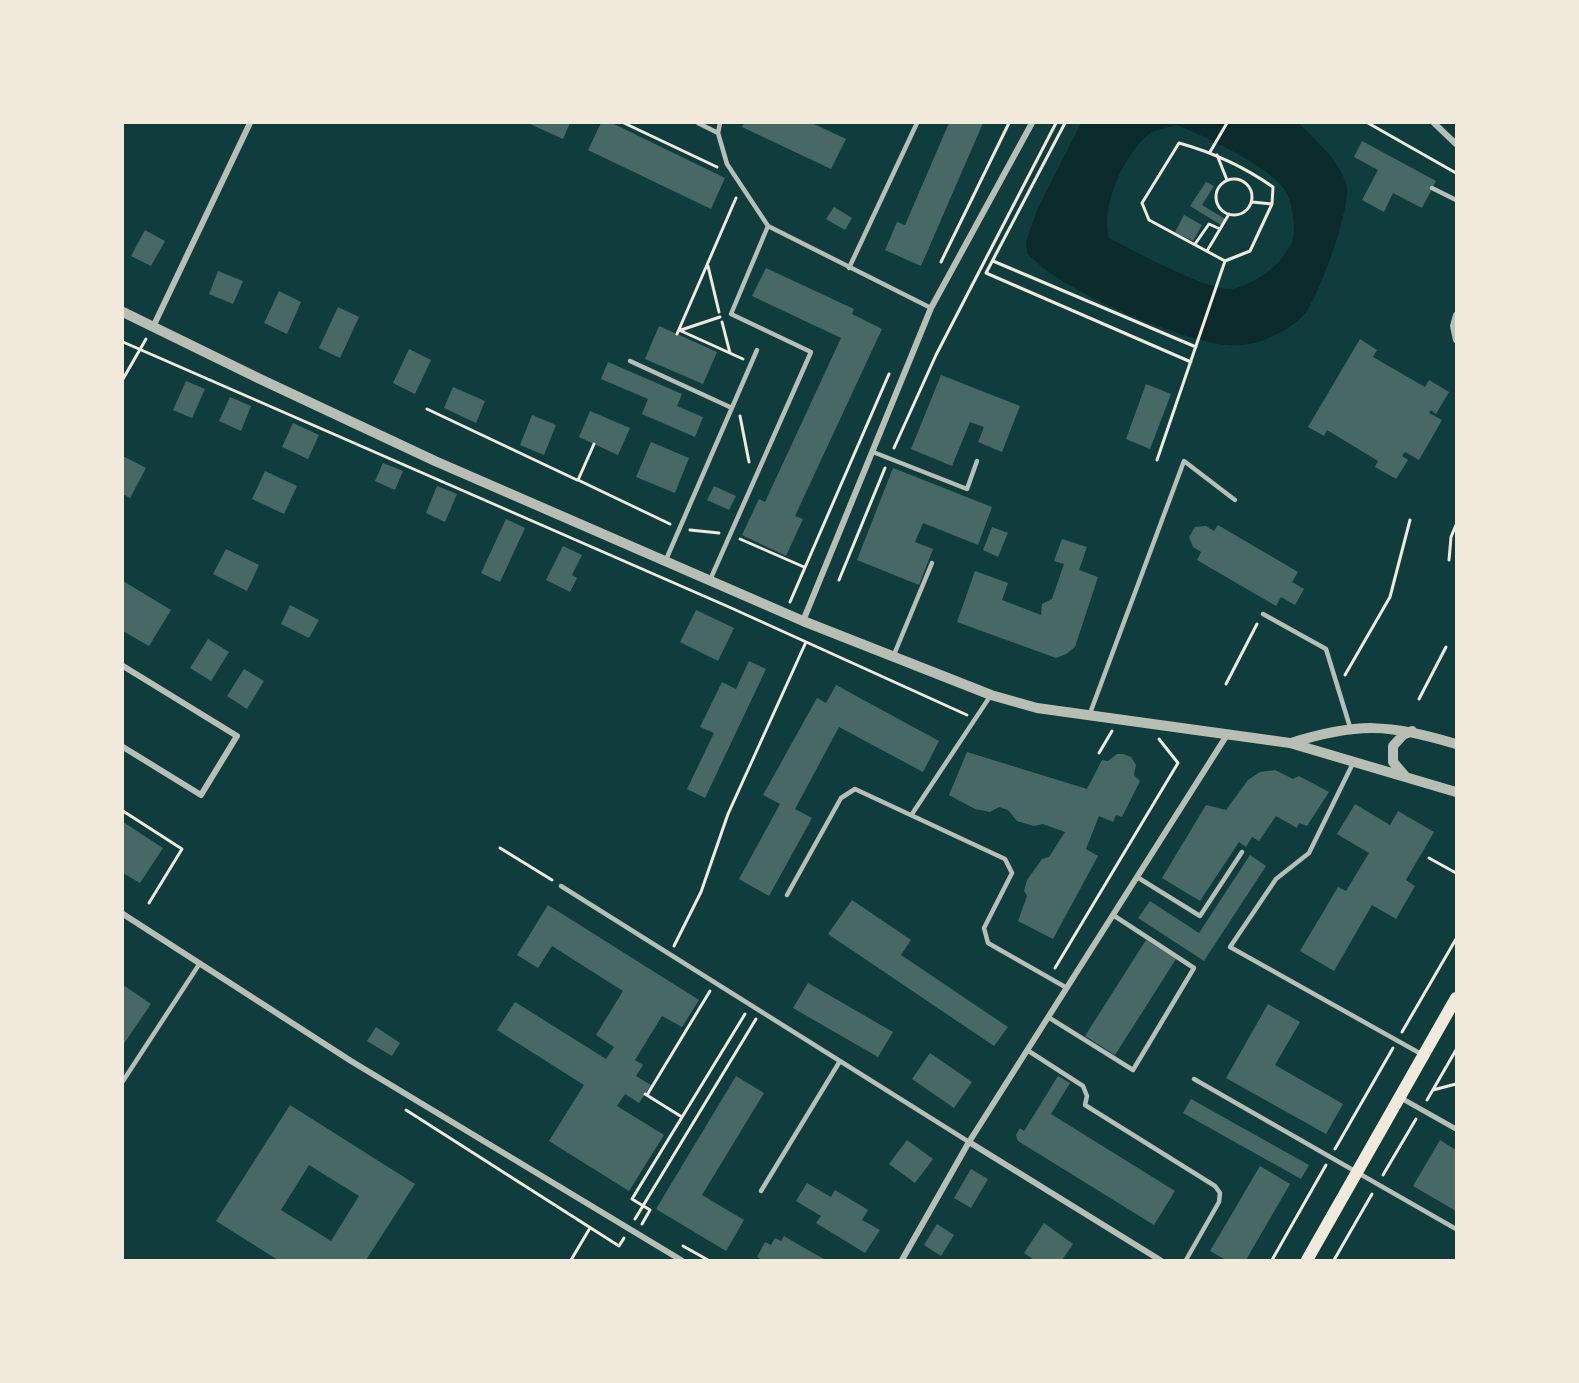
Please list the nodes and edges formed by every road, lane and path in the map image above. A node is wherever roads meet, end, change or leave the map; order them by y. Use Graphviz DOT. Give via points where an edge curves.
graph roads {
  1 [pos="250,123"];
  2 [pos="624,123"];
  3 [pos="698,123"];
  4 [pos="720,123"];
  5 [pos="917,123"];
  6 [pos="1032,123"];
  7 [pos="1056,123"];
  8 [pos="1065,123"];
  9 [pos="1227,123"];
  10 [pos="1368,123"];
  11 [pos="1434,123"];
  12 [pos="718,133"];
  13 [pos="1456,144"];
  14 [pos="1210,152"];
  15 [pos="1217,154"];
  16 [pos="1456,173"];
  17 [pos="735,176"];
  18 [pos="1227,180"];
  19 [pos="741,186"];
  20 [pos="1432,188"];
  21 [pos="1456,200"];
  22 [pos="1251,202"];
  23 [pos="1272,204"];
  24 [pos="1229,214"];
  25 [pos="768,226"];
  26 [pos="1220,230"];
  27 [pos="1195,244"];
  28 [pos="1207,251"];
  29 [pos="993,261"];
  30 [pos="1225,261"];
  31 [pos="708,264"];
  32 [pos="849,268"];
  33 [pos="931,308"];
  34 [pos="123,312"];
  35 [pos="731,314"];
  36 [pos="1456,315"];
  37 [pos="720,317"];
  38 [pos="153,327"];
  39 [pos="678,332"];
  40 [pos="1456,340"];
  41 [pos="123,342"];
  42 [pos="1196,347"];
  43 [pos="140,350"];
  44 [pos="758,350"];
  45 [pos="730,353"];
  46 [pos="630,362"];
  47 [pos="752,362"];
  48 [pos="1191,362"];
  49 [pos="123,379"];
  50 [pos="732,408"];
  51 [pos="427,409"];
  52 [pos="873,452"];
  53 [pos="889,458"];
  54 [pos="977,460"];
  55 [pos="1156,460"];
  56 [pos="578,480"];
  57 [pos="751,487"];
  58 [pos="1234,500"];
  59 [pos="1410,520"];
  60 [pos="1456,525"];
  61 [pos="1449,560"];
  62 [pos="665,561"];
  63 [pos="932,563"];
  64 [pos="804,567"];
  65 [pos="710,580"];
  66 [pos="839,580"];
  67 [pos="786,613"];
  68 [pos="1263,614"];
  69 [pos="803,621"];
  70 [pos="779,630"];
  71 [pos="806,642"];
  72 [pos="1446,647"];
  73 [pos="893,657"];
  74 [pos="123,666"];
  75 [pos="1344,678"];
  76 [pos="1226,684"];
  77 [pos="991,696"];
  78 [pos="1419,699"];
  79 [pos="1089,716"];
  80 [pos="976,719"];
  81 [pos="1350,727"];
  82 [pos="1114,728"];
  83 [pos="1412,731"];
  84 [pos="1227,735"];
  85 [pos="1157,736"];
  86 [pos="1290,743"];
  87 [pos="1456,744"];
  88 [pos="123,747"];
  89 [pos="1099,753"];
  90 [pos="1354,761"];
  91 [pos="1405,776"];
  92 [pos="1456,792"];
  93 [pos="123,811"];
  94 [pos="912,814"];
  95 [pos="500,848"];
  96 [pos="1242,852"];
  97 [pos="1429,858"];
  98 [pos="1456,873"];
  99 [pos="1137,877"];
  100 [pos="561,886"];
  101 [pos="787,895"];
  102 [pos="149,903"];
  103 [pos="123,914"];
  104 [pos="1113,915"];
  105 [pos="1456,939"];
  106 [pos="670,953"];
  107 [pos="200,963"];
  108 [pos="1049,978"];
  109 [pos="716,981"];
  110 [pos="1066,988"];
  111 [pos="1456,998"];
  112 [pos="752,1004"];
  113 [pos="762,1010"];
  114 [pos="1048,1017"];
  115 [pos="1398,1041"];
  116 [pos="1027,1050"];
  117 [pos="1456,1050"];
  118 [pos="1424,1055"];
  119 [pos="840,1061"];
  120 [pos="1194,1079"];
  121 [pos="123,1081"];
  122 [pos="1456,1084"];
  123 [pos="1433,1090"];
  124 [pos="1400,1097"];
  125 [pos="1422,1110"];
  126 [pos="682,1117"];
  127 [pos="1456,1129"];
  128 [pos="969,1142"];
  129 [pos="1331,1157"];
  130 [pos="1357,1172"];
  131 [pos="1381,1180"];
  132 [pos="1375,1190"];
  133 [pos="761,1191"];
  134 [pos="644,1206"];
  135 [pos="590,1228"];
  136 [pos="640,1228"];
  137 [pos="630,1229"];
  138 [pos="1456,1229"];
  139 [pos="679,1243"];
  140 [pos="620,1246"];
  141 [pos="571,1260"];
  142 [pos="681,1260"];
  143 [pos="708,1260"];
  144 [pos="902,1260"];
  145 [pos="1160,1260"];
  146 [pos="1186,1260"];
  147 [pos="1272,1260"];
  148 [pos="1306,1260"];
  149 [pos="1334,1260"];
  1 -- 38 [label="street"];
  2 -- 17 [label="path"];
  3 -- 12 [label="lane"];
  4 -- 12 [label="lane"];
  5 -- 32 [label="lane"];
  6 -- 33 [label="street"];
  7 -- 53 [label="path" via="936,355"];
  8 -- 29 [label="path"];
  9 -- 14 [label="path"];
  10 -- 16 [label="path"];
  11 -- 13 [label="street"];
  12 -- 17 [label="lane" via="727,164"];
  14 -- 15 [label="path"];
  14 -- 27 [label="path" via="1179,143 1142,203 1149,220"];
  15 -- 18 [label="path"];
  15 -- 23 [label="path" via="1273,187"];
  17 -- 19 [label="lane"];
  18 -- 22 [label="path" via="1246,183 1252,194"];
  18 -- 24 [label="path" via="1218,188 1217,201"];
  19 -- 25 [label="lane"];
  19 -- 31 [label="path"];
  20 -- 21 [label="lane"];
  22 -- 23 [label="path"];
  22 -- 24 [label="path" via="1244,212"];
  23 -- 30 [label="path" via="1250,251"];
  24 -- 26 [label="path"];
  25 -- 32 [label="lane"];
  25 -- 35 [label="lane"];
  26 -- 27 [label="path" via="1209,224"];
  26 -- 28 [label="path"];
  27 -- 28 [label="path"];
  28 -- 30 [label="path"];
  29 -- 42 [label="path"];
  29 -- 48 [label="path" via="986,273"];
  30 -- 42 [label="path"];
  31 -- 37 [label="path"];
  31 -- 39 [label="path"];
  32 -- 33 [label="lane"];
  33 -- 52 [label="street"];
  34 -- 38 [label="street"];
  35 -- 37 [label="path"];
  35 -- 57 [label="lane" via="811,352"];
  36 -- 40 [label="street"];
  37 -- 39 [label="path"];
  37 -- 45 [label="path"];
  38 -- 43 [label="path"];
  38 -- 62 [label="street" via="414,451"];
  39 -- 45 [label="path"];
  41 -- 43 [label="path"];
  42 -- 48 [label="path"];
  43 -- 49 [label="path"];
  43 -- 70 [label="path"];
  44 -- 47 [label="lane"];
  45 -- 47 [label="path"];
  46 -- 50 [label="lane"];
  47 -- 50 [label="lane"];
  48 -- 55 [label="path"];
  50 -- 57 [label="path" via="741,417 748,446"];
  50 -- 62 [label="lane"];
  51 -- 56 [label="path"];
  52 -- 53 [label="lane"];
  52 -- 69 [label="street"];
  53 -- 54 [label="lane" via="967,489"];
  53 -- 66 [label="path"];
  57 -- 65 [label="lane"];
  58 -- 79 [label="lane" via="1184,461"];
  59 -- 75 [label="path" via="1390,597"];
  60 -- 61 [label="path" via="1450,537"];
  62 -- 65 [label="street"];
  63 -- 73 [label="lane"];
  64 -- 67 [label="path"];
  65 -- 67 [label="street"];
  67 -- 69 [label="street"];
  67 -- 70 [label="path"];
  68 -- 76 [label="path"];
  68 -- 81 [label="lane" via="1326,649"];
  69 -- 73 [label="street"];
  70 -- 71 [label="path"];
  71 -- 80 [label="path"];
  71 -- 106 [label="path" via="728,814 701,892"];
  72 -- 78 [label="path"];
  73 -- 77 [label="street"];
  74 -- 88 [label="street" via="237,736 201,795"];
  77 -- 79 [label="street"];
  77 -- 80 [label="lane"];
  79 -- 84 [label="street"];
  80 -- 94 [label="lane"];
  81 -- 83 [label="street"];
  81 -- 86 [label="street"];
  82 -- 89 [label="path"];
  83 -- 87 [label="street"];
  83 -- 91 [label="street" via="1396,740 1391,754"];
  84 -- 86 [label="street"];
  84 -- 99 [label="street"];
  85 -- 108 [label="path" via="1178,763"];
  86 -- 90 [label="street"];
  90 -- 91 [label="street"];
  90 -- 115 [label="lane" via="1309,853 1276,879 1230,947"];
  91 -- 92 [label="street"];
  93 -- 102 [label="path" via="182,849"];
  94 -- 101 [label="lane" via="855,789 841,798"];
  94 -- 108 [label="lane" via="1005,859 1012,873 984,928 988,943"];
  95 -- 100 [label="path"];
  96 -- 99 [label="lane" via="1200,916"];
  97 -- 98 [label="path"];
  99 -- 104 [label="street"];
  100 -- 106 [label="lane"];
  103 -- 107 [label="street"];
  104 -- 110 [label="street"];
  104 -- 114 [label="lane" via="1194,968 1133,1070"];
  105 -- 115 [label="path"];
  106 -- 109 [label="lane"];
  107 -- 121 [label="lane"];
  107 -- 137 [label="street" via="351,1061"];
  108 -- 110 [label="lane"];
  109 -- 112 [label="lane"];
  109 -- 126 [label="path" via="646,1094"];
  110 -- 114 [label="street"];
  111 -- 118 [label="main road"];
  112 -- 113 [label="lane"];
  112 -- 126 [label="path"];
  113 -- 119 [label="lane"];
  113 -- 134 [label="path"];
  114 -- 116 [label="street"];
  115 -- 118 [label="lane"];
  115 -- 129 [label="path"];
  116 -- 128 [label="street"];
  116 -- 146 [label="lane" via="1083,1086 1085,1105 1215,1186 1220,1193 1219,1202"];
  117 -- 123 [label="path"];
  118 -- 124 [label="main road"];
  119 -- 128 [label="lane"];
  119 -- 133 [label="lane"];
  120 -- 129 [label="lane"];
  122 -- 123 [label="path"];
  123 -- 125 [label="path"];
  124 -- 125 [label="street"];
  124 -- 130 [label="main road"];
  125 -- 127 [label="street"];
  125 -- 131 [label="path"];
  126 -- 134 [label="path" via="632,1199"];
  128 -- 144 [label="street"];
  128 -- 145 [label="street"];
  129 -- 130 [label="lane"];
  129 -- 147 [label="path"];
  130 -- 138 [label="lane"];
  130 -- 148 [label="main road"];
  132 -- 149 [label="path"];
  134 -- 136 [label="path" via="650,1210"];
  134 -- 137 [label="path"];
  135 -- 141 [label="path"];
  137 -- 140 [label="path"];
  137 -- 142 [label="street"];
  139 -- 143 [label="path"];
}
